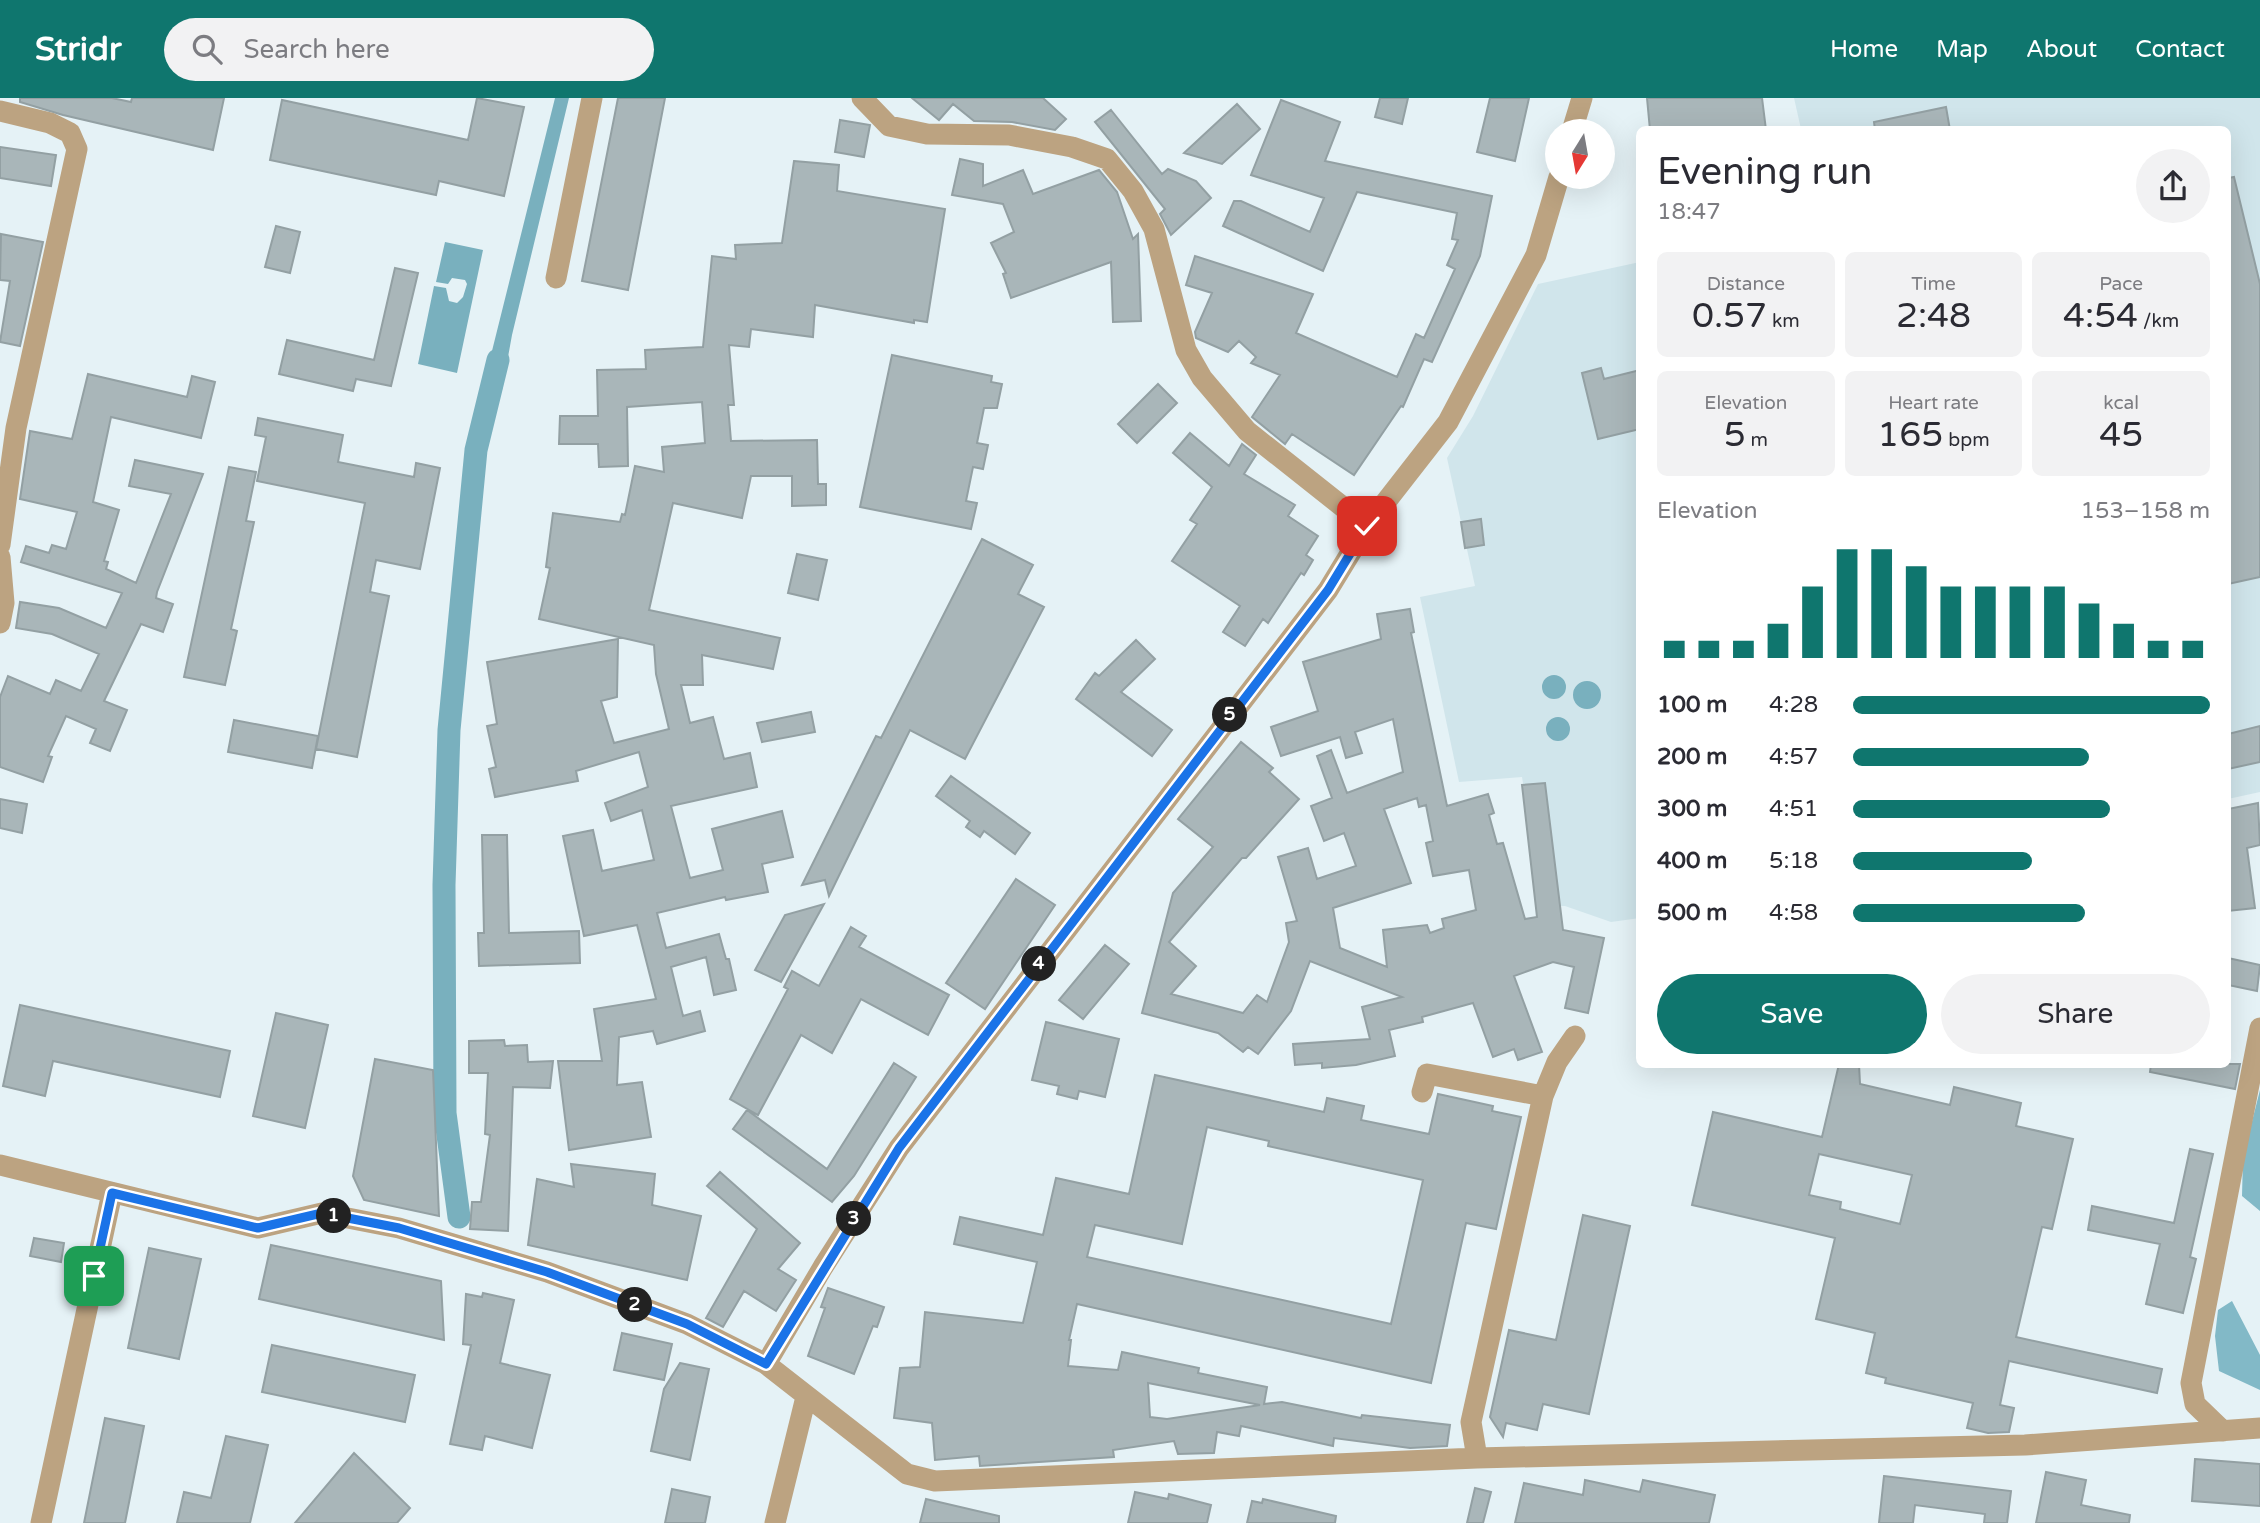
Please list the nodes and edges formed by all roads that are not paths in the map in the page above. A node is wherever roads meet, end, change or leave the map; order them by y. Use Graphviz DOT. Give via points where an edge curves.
graph roads {
  1 [pos="592,98"];
  2 [pos="862,98"];
  3 [pos="1582,98"];
  4 [pos="0,111"];
  5 [pos="1576,119"];
  6 [pos="1555,189"];
  7 [pos="556,278"];
  8 [pos="1367,526"];
  9 [pos="0,545"];
  10 [pos="0,557"];
  11 [pos="0,623"];
  12 [pos="2260,1028"];
  13 [pos="1575,1036"];
  14 [pos="1422,1092"];
  15 [pos="1543,1096"];
  16 [pos="0,1165"];
  17 [pos="112,1193"];
  18 [pos="766,1364"];
  19 [pos="806,1397"];
  20 [pos="2260,1429"];
  21 [pos="2222,1431"];
  22 [pos="1477,1458"];
  23 [pos="41,1523"];
  24 [pos="775,1523"];
  1 -- 7 [label="street"];
  2 -- 8 [label="street" via="890,125 927,134 1009,135 1107,159 1133,191 1154,229 1186,350 1202,378 1247,431"];
  3 -- 5 [label="street"];
  4 -- 9 [label="street" via="50,123 70,133 77,149 16,428"];
  6 -- 8 [label="street" via="1536,255 1448,422"];
  8 -- 18 [label="street" via="1328,590 899,1148"];
  10 -- 11 [label="street" via="4,603"];
  12 -- 21 [label="street" via="2191,1383 2195,1404"];
  13 -- 15 [label="street" via="1556,1062"];
  14 -- 15 [label="street" via="1427,1074"];
  15 -- 22 [label="street" via="1471,1422"];
  16 -- 17 [label="street"];
  17 -- 18 [label="street" via="258,1228 322,1213 399,1228 547,1272 687,1324"];
  17 -- 23 [label="street"];
  18 -- 19 [label="street"];
  19 -- 22 [label="street" via="907,1474 935,1481"];
  19 -- 24 [label="street"];
  20 -- 21 [label="street"];
  21 -- 22 [label="street" via="2025,1445"];
}
